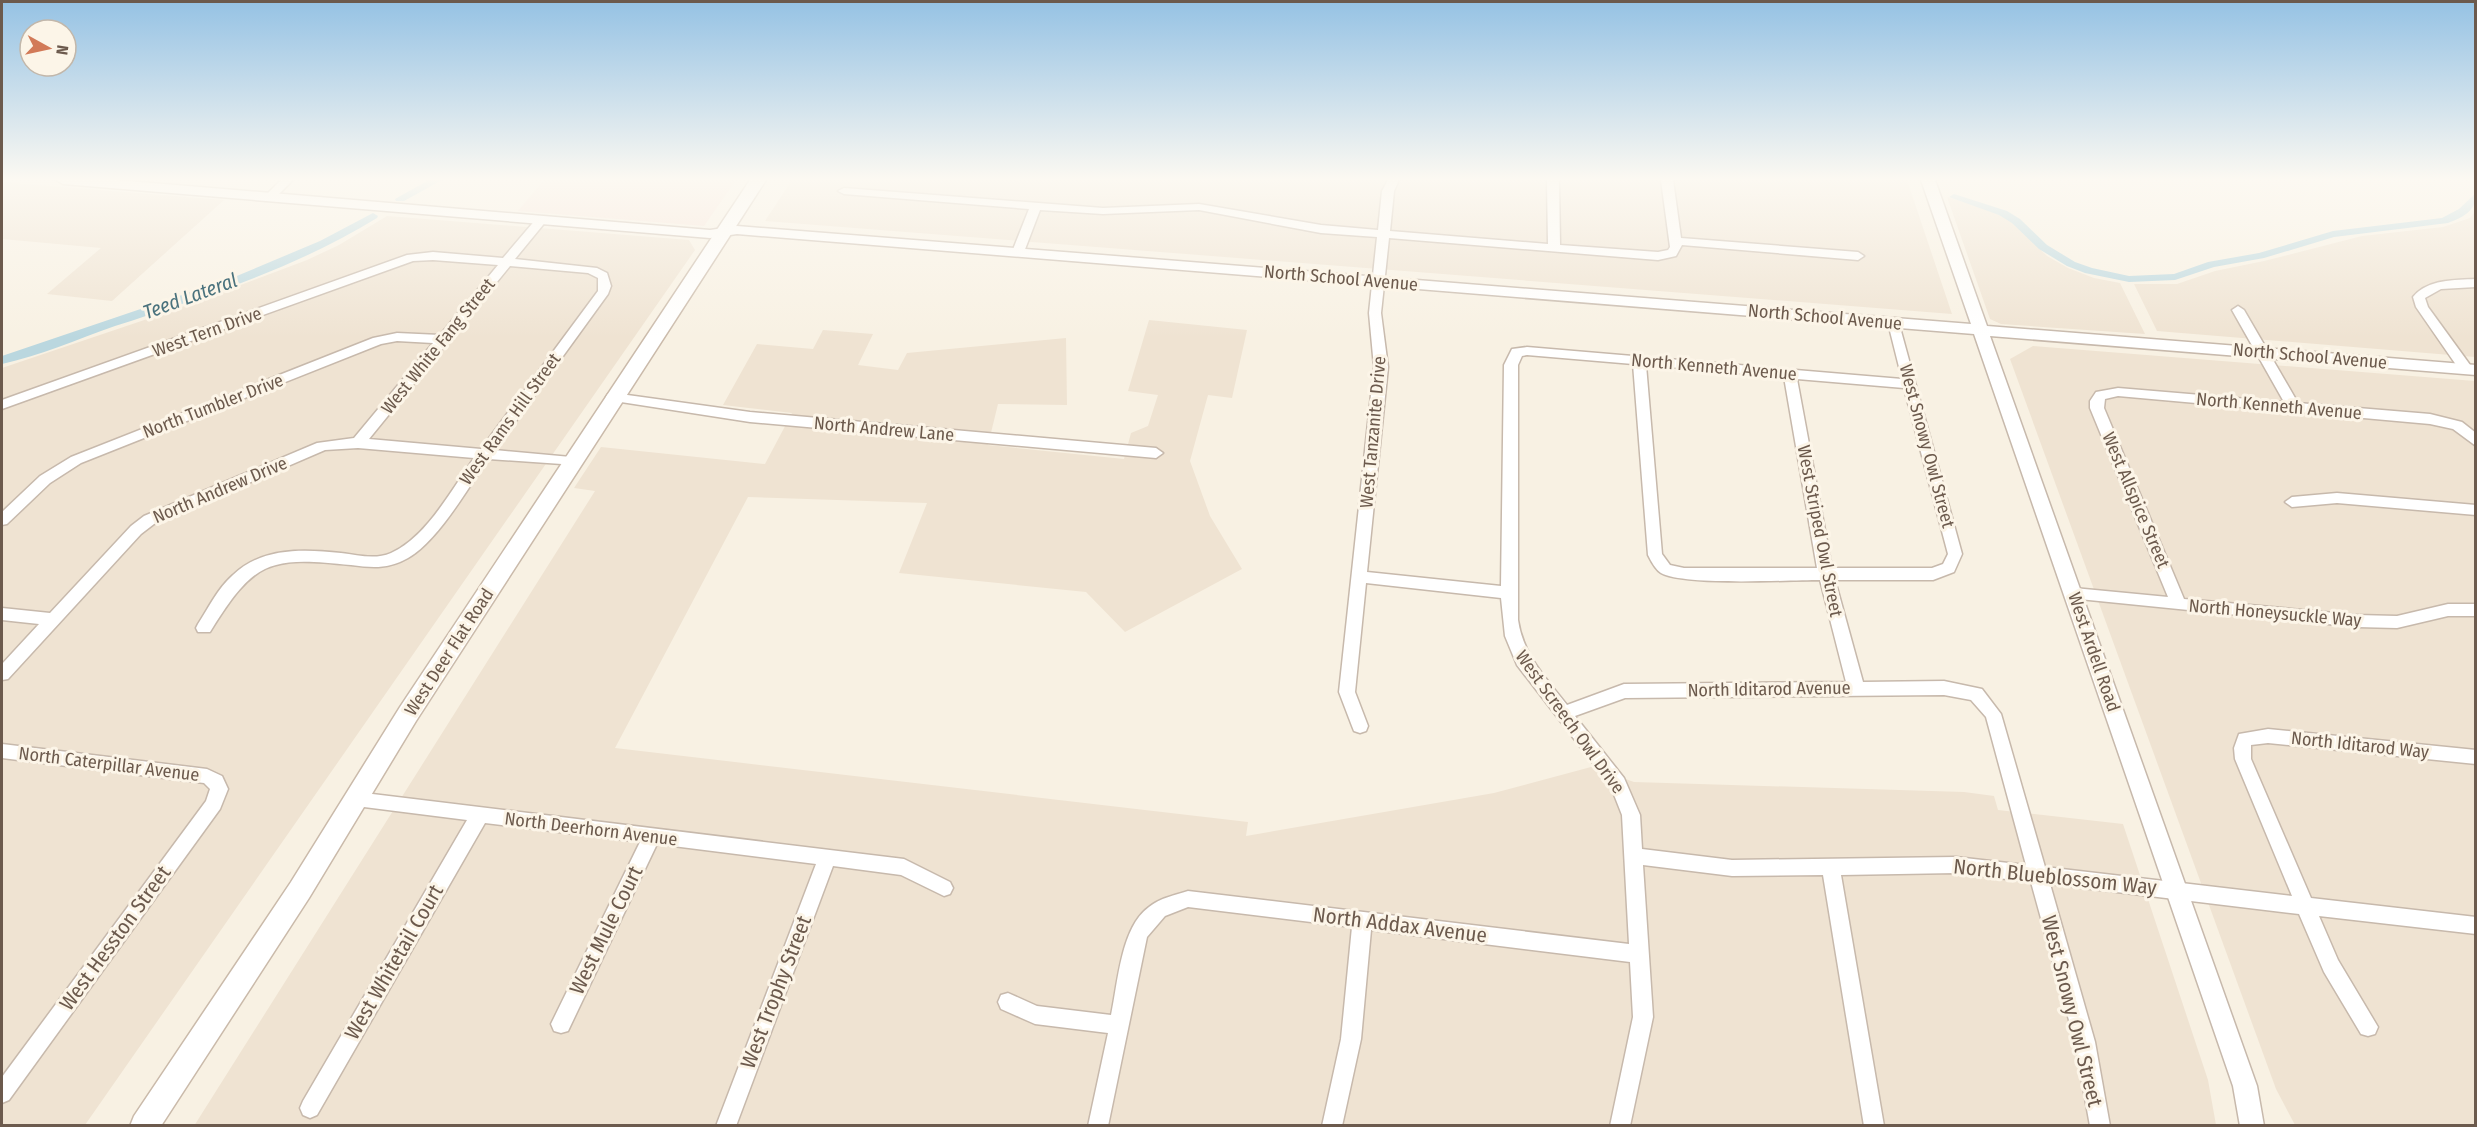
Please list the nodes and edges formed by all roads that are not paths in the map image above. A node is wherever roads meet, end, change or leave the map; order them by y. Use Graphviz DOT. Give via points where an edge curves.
graph roads {
  1 [pos="723,232"];
  2 [pos="531,233"];
  3 [pos="690,233"];
  4 [pos="718,233"];
  5 [pos="770,233"];
  6 [pos="1026,233"];
  7 [pos="1362,233"];
  8 [pos="1554,233"];
  9 [pos="1672,233"];
  10 [pos="1946,233"];
  11 [pos="1384,235"];
  12 [pos="1674,247"];
  13 [pos="1554,248"];
  14 [pos="1018,252"];
  15 [pos="1858,256"];
  16 [pos="507,262"];
  17 [pos="1378,281"];
  18 [pos="2475,283"];
  19 [pos="2238,310"];
  20 [pos="1894,323"];
  21 [pos="1980,330"];
  22 [pos="443,339"];
  23 [pos="1517,352"];
  24 [pos="2263,352"];
  25 [pos="1639,361"];
  26 [pos="2471,369"];
  27 [pos="1790,374"];
  28 [pos="1911,384"];
  29 [pos="2101,395"];
  30 [pos="613,397"];
  31 [pos="2,405"];
  32 [pos="2294,407"];
  33 [pos="2475,441"];
  34 [pos="358,443"];
  35 [pos="1156,453"];
  36 [pos="484,455"];
  37 [pos="572,462"];
  38 [pos="2292,502"];
  39 [pos="2475,510"];
  40 [pos="2,520"];
  41 [pos="1826,574"];
  42 [pos="1359,578"];
  43 [pos="1509,593"];
  44 [pos="2074,594"];
  45 [pos="2179,604"];
  46 [pos="2475,610"];
  47 [pos="2,614"];
  48 [pos="52,620"];
  49 [pos="204,628"];
  50 [pos="2,674"];
  51 [pos="1856,688"];
  52 [pos="1976,694"];
  53 [pos="1565,712"];
  54 [pos="1360,726"];
  55 [pos="2,751"];
  56 [pos="2475,757"];
  57 [pos="216,781"];
  58 [pos="356,799"];
  59 [pos="479,816"];
  60 [pos="651,837"];
  61 [pos="1633,856"];
  62 [pos="827,858"];
  63 [pos="1831,868"];
  64 [pos="2037,874"];
  65 [pos="944,888"];
  66 [pos="2176,890"];
  67 [pos="2305,905"];
  68 [pos="1362,921"];
  69 [pos="2475,926"];
  70 [pos="1639,954"];
  71 [pos="1008,1002"];
  72 [pos="561,1024"];
  73 [pos="1119,1025"];
  74 [pos="2368,1027"];
  75 [pos="2,1093"];
  76 [pos="310,1108"];
  77 [pos="144,1125"];
  78 [pos="726,1125"];
  79 [pos="1098,1125"];
  80 [pos="1332,1125"];
  81 [pos="1620,1125"];
  82 [pos="1874,1125"];
  83 [pos="2100,1125"];
  84 [pos="2252,1125"];
  1 -- 30 [label="main road, West Deer Flat Road"];
  2 -- 16 [label="street, West White Fang Street"];
  3 -- 4 [label="street, North School Avenue"];
  5 -- 14 [label="street, North School Avenue"];
  6 -- 14 [label="street"];
  7 -- 11 [label="street"];
  8 -- 13 [label="street"];
  9 -- 12 [label="street"];
  10 -- 21 [label="street, West Ardell Road"];
  11 -- 13 [label="street"];
  11 -- 17 [label="street, West Tanzanite Drive"];
  12 -- 13 [label="street" via="1658,256"];
  12 -- 15 [label="street"];
  14 -- 17 [label="street, North School Avenue"];
  16 -- 22 [label="street, West White Fang Street"];
  16 -- 31 [label="street, West Tern Drive" via="411,258"];
  16 -- 36 [label="street, West Rams Hill Street" via="588,269 600,272 606,283"];
  17 -- 20 [label="street, North School Avenue"];
  17 -- 42 [label="street, West Tanzanite Drive" via="1375,313 1382,366"];
  18 -- 26 [label="street" via="2427,289 2419,297 2422,307"];
  19 -- 24 [label="street"];
  20 -- 21 [label="street, North School Avenue"];
  20 -- 28 [label="street, West Snowy Owl Street"];
  21 -- 24 [label="street, North School Avenue"];
  21 -- 44 [label="street, West Ardell Road"];
  22 -- 34 [label="street, West White Fang Street"];
  22 -- 40 [label="street, North Tumbler Drive" via="398,337 378,341 76,460 40,482"];
  23 -- 25 [label="street, North Kenneth Avenue"];
  23 -- 43 [label="street, West Screech Owl Drive" via="1511,365"];
  24 -- 26 [label="street, North School Avenue"];
  24 -- 32 [label="street"];
  25 -- 27 [label="street, North Kenneth Avenue"];
  25 -- 41 [label="street" via="1655,555 1665,569 1684,574"];
  27 -- 28 [label="street, North Kenneth Avenue"];
  27 -- 41 [label="street, West Striped Owl Street"];
  28 -- 41 [label="street, West Snowy Owl Street" via="1955,554 1949,568 1933,574"];
  29 -- 32 [label="street, North Kenneth Avenue" via="2118,392"];
  29 -- 45 [label="street, West Allspice Street" via="2097,408"];
  30 -- 35 [label="street, North Andrew Lane" via="750,417"];
  30 -- 37 [label="main road, West Deer Flat Road"];
  32 -- 33 [label="street, North Kenneth Avenue" via="2430,418 2457,425"];
  34 -- 36 [label="street, North Andrew Drive"];
  34 -- 48 [label="street, North Andrew Drive" via="322,446 149,520"];
  36 -- 37 [label="street, North Andrew Drive"];
  36 -- 49 [label="street, West Rams Hill Street" via="422,540 403,556 379,563 299,555 270,560 238,579"];
  37 -- 58 [label="main road, West Deer Flat Road"];
  38 -- 39 [label="street" via="2337,498"];
  41 -- 51 [label="street, West Striped Owl Street"];
  42 -- 43 [label="street"];
  42 -- 54 [label="street, West Tanzanite Drive" via="1347,692"];
  43 -- 53 [label="street, West Screech Owl Drive" via="1513,643"];
  44 -- 45 [label="street, North Honeysuckle Way"];
  44 -- 66 [label="street, West Ardell Road"];
  45 -- 46 [label="street, North Honeysuckle Way" via="2397,622 2448,610"];
  47 -- 48 [label="street"];
  48 -- 50 [label="street, North Andrew Drive"];
  51 -- 52 [label="street, North Iditarod Avenue" via="1944,688"];
  51 -- 53 [label="street, North Iditarod Avenue" via="1624,691"];
  52 -- 64 [label="street, West Snowy Owl Street" via="1993,714"];
  53 -- 61 [label="street, West Screech Owl Drive" via="1618,783 1631,815"];
  55 -- 57 [label="street, North Caterpillar Avenue" via="207,776"];
  56 -- 67 [label="street, North Iditarod Way" via="2268,736 2245,740 2243,759"];
  57 -- 75 [label="street, West Hesston Street" via="219,789 214,804"];
  58 -- 59 [label="street, North Deerhorn Avenue"];
  58 -- 77 [label="main road, West Deer Flat Road"];
  59 -- 60 [label="street, North Deerhorn Avenue"];
  59 -- 76 [label="street, West Whitetail Court"];
  60 -- 62 [label="street, North Deerhorn Avenue"];
  60 -- 72 [label="street, West Mule Court"];
  61 -- 63 [label="street, North Blueblossom Way" via="1732,868"];
  61 -- 70 [label="street, West Screech Owl Drive"];
  62 -- 65 [label="street, North Deerhorn Avenue" via="904,867"];
  62 -- 78 [label="street, West Trophy Street"];
  63 -- 64 [label="street, North Blueblossom Way" via="1956,865"];
  63 -- 82 [label="street"];
  64 -- 66 [label="street, North Blueblossom Way"];
  64 -- 83 [label="street, West Snowy Owl Street" via="2085,1042"];
  66 -- 67 [label="street, North Blueblossom Way"];
  66 -- 84 [label="street, West Ardell Road" via="2245,1086"];
  67 -- 69 [label="street, North Blueblossom Way"];
  67 -- 74 [label="street" via="2331,966"];
  68 -- 70 [label="street, North Addax Avenue"];
  68 -- 73 [label="street, North Addax Avenue" via="1188,899 1162,907 1147,919 1138,934"];
  68 -- 80 [label="street" via="1351,1039"];
  70 -- 81 [label="street, West Screech Owl Drive" via="1643,1017"];
  71 -- 73 [label="street" via="1035,1015"];
  73 -- 79 [label="street"];
}
